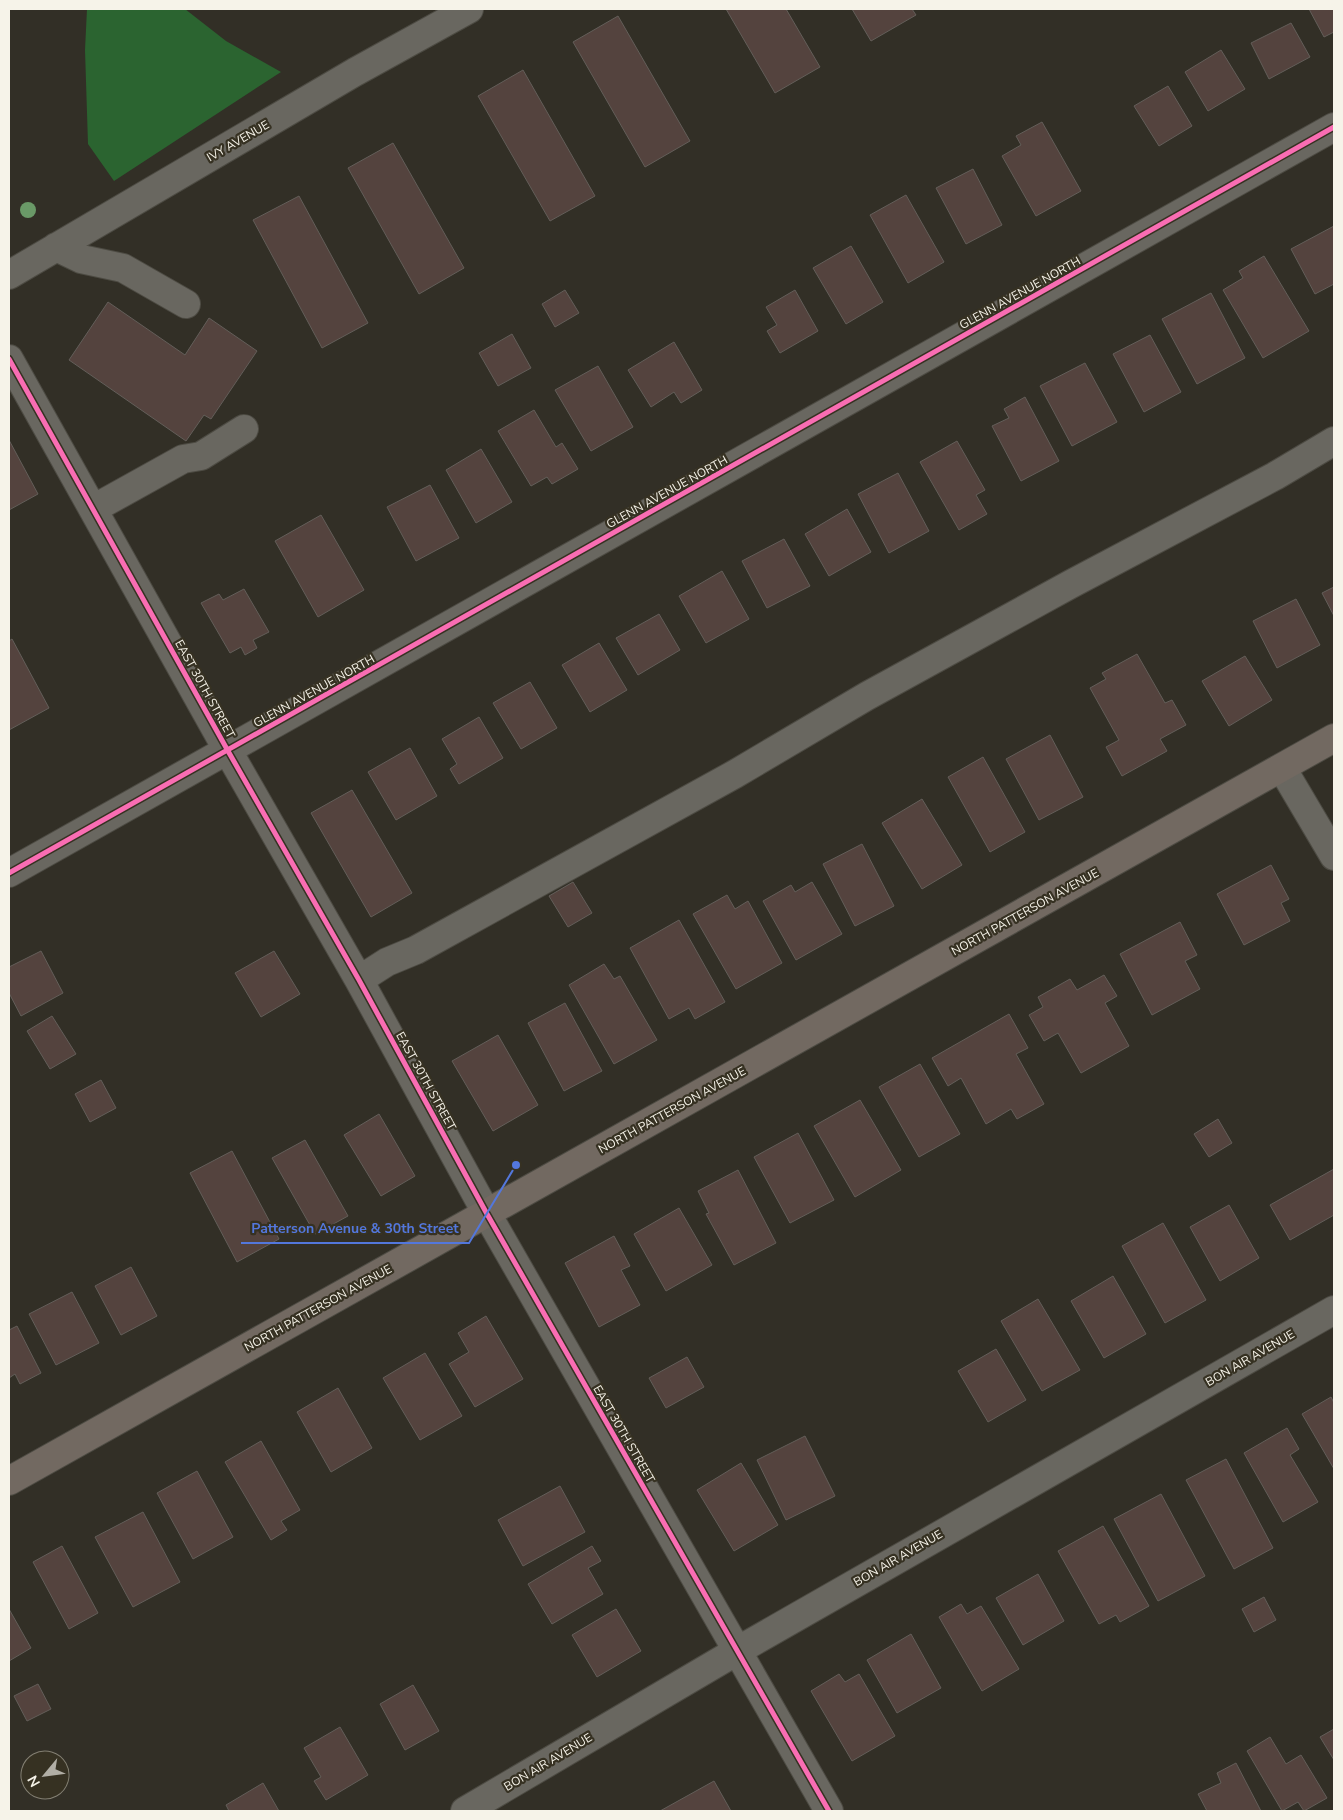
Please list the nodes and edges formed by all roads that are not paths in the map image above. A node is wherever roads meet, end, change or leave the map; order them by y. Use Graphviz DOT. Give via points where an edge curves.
graph roads {
  1 [pos="469,9"];
  2 [pos="1334,126"];
  3 [pos="56,247"];
  4 [pos="9,275"];
  5 [pos="186,304"];
  6 [pos="9,358"];
  7 [pos="244,429"];
  8 [pos="1334,442"];
  9 [pos="93,509"];
  10 [pos="1334,738"];
  11 [pos="228,750"];
  12 [pos="1282,768"];
  13 [pos="1334,856"];
  14 [pos="9,873"];
  15 [pos="359,980"];
  16 [pos="487,1214"];
  17 [pos="1334,1310"];
  18 [pos="9,1481"];
  19 [pos="737,1650"];
  20 [pos="465,1811"];
  21 [pos="829,1811"];
  1 -- 3 [label="street, IVY AVENUE" via="354,72"];
  2 -- 11 [label="street, GLENN AVENUE NORTH"];
  3 -- 4 [label="street, IVY AVENUE"];
  3 -- 5 [label="street" via="81,259 123,268"];
  6 -- 9 [label="street, EAST 30TH STREET"];
  7 -- 9 [label="street" via="201,456 183,459"];
  8 -- 15 [label="street" via="867,696 736,774"];
  9 -- 11 [label="street, EAST 30TH STREET"];
  10 -- 12 [label="main road, NORTH PATTERSON AVENUE"];
  11 -- 14 [label="street, GLENN AVENUE NORTH"];
  11 -- 15 [label="street, EAST 30TH STREET"];
  12 -- 13 [label="street"];
  12 -- 16 [label="main road, NORTH PATTERSON AVENUE"];
  15 -- 16 [label="street, EAST 30TH STREET"];
  16 -- 18 [label="main road, NORTH PATTERSON AVENUE"];
  16 -- 19 [label="street, EAST 30TH STREET"];
  17 -- 19 [label="street, BON AIR AVENUE"];
  19 -- 20 [label="street, BON AIR AVENUE"];
  19 -- 21 [label="street, EAST 30TH STREET"];
}
